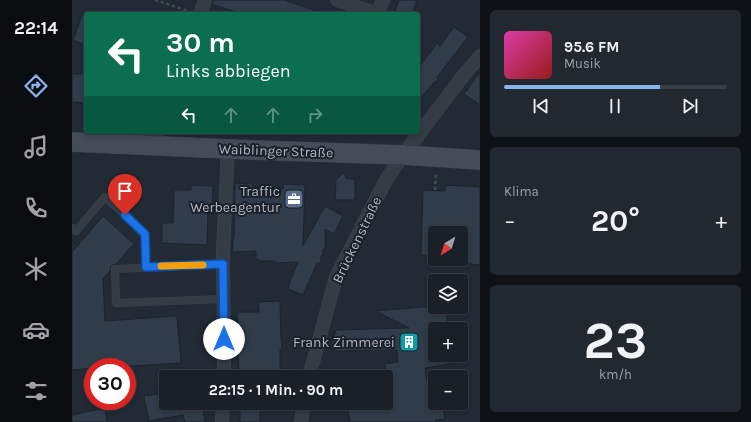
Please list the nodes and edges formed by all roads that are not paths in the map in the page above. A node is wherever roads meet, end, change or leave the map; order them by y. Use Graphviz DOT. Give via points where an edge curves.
graph roads {
  1 [pos="205,0"];
  2 [pos="337,0"];
  3 [pos="383,0"];
  4 [pos="197,12"];
  5 [pos="480,56"];
  6 [pos="420,133"];
  7 [pos="419,134"];
  8 [pos="154,139"];
  9 [pos="72,142"];
  10 [pos="228,149"];
  11 [pos="403,155"];
  12 [pos="480,160"];
  13 [pos="72,228"];
  14 [pos="223,264"];
  15 [pos="146,267"];
  16 [pos="224,298"];
  17 [pos="224,370"];
  18 [pos="311,370"];
  19 [pos="223,410"];
  20 [pos="303,410"];
  21 [pos="222,422"];
  22 [pos="301,422"];
  1 -- 4 [label="street"];
  2 -- 3 [label="street" via="372,12 378,10"];
  5 -- 6 [label="street, Brückenstraße"];
  7 -- 11 [label="street, Brückenstraße"];
  8 -- 9 [label="street, Waiblinger Straße"];
  8 -- 10 [label="street, Waiblinger Straße"];
  10 -- 11 [label="street, Waiblinger Straße"];
  10 -- 14 [label="street"];
  11 -- 12 [label="street, Waiblinger Straße"];
  11 -- 18 [label="street, Brückenstraße" via="386,180 336,277"];
  13 -- 15 [label="lane" via="76,232 105,197 145,234"];
  14 -- 15 [label="lane"];
  14 -- 16 [label="street"];
  15 -- 16 [label="lane" via="114,268 116,303"];
  16 -- 17 [label="street"];
  19 -- 21 [label="street"];
  20 -- 22 [label="street"];
}
